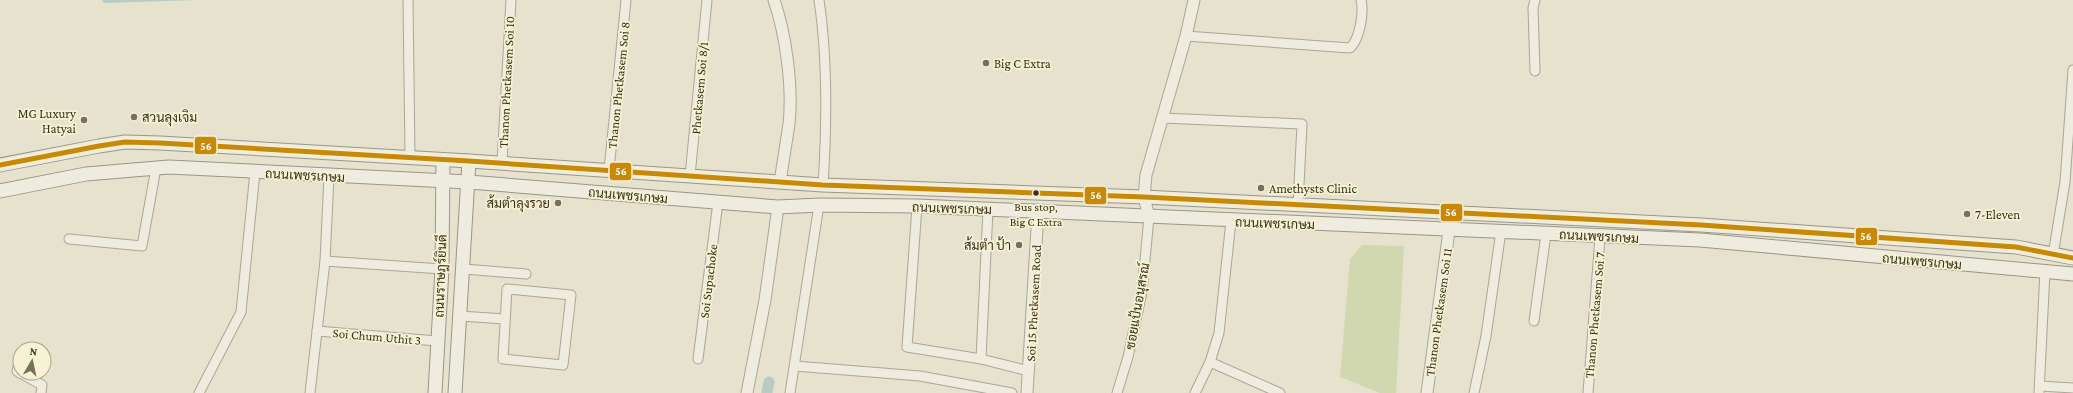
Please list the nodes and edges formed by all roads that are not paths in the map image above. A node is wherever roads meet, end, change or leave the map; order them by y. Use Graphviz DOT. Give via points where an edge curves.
graph roads {
  1 [pos="408,0"];
  2 [pos="510,0"];
  3 [pos="626,0"];
  4 [pos="707,0"];
  5 [pos="774,0"];
  6 [pos="819,0"];
  7 [pos="1194,0"];
  8 [pos="1361,0"];
  9 [pos="1535,0"];
  10 [pos="1186,36"];
  11 [pos="1535,71"];
  12 [pos="2073,73"];
  13 [pos="1162,118"];
  14 [pos="410,157"];
  15 [pos="443,160"];
  16 [pos="469,161"];
  17 [pos="502,163"];
  18 [pos="0,165"];
  19 [pos="156,168"];
  20 [pos="609,170"];
  21 [pos="255,172"];
  22 [pos="329,176"];
  23 [pos="690,176"];
  24 [pos="443,182"];
  25 [pos="470,182"];
  26 [pos="780,182"];
  27 [pos="823,185"];
  28 [pos="0,191"];
  29 [pos="1144,197"];
  30 [pos="718,202"];
  31 [pos="819,205"];
  32 [pos="1298,205"];
  33 [pos="917,206"];
  34 [pos="778,207"];
  35 [pos="988,209"];
  36 [pos="1038,212"];
  37 [pos="1149,217"];
  38 [pos="1231,221"];
  39 [pos="1701,225"];
  40 [pos="1449,230"];
  41 [pos="1501,231"];
  42 [pos="1546,234"];
  43 [pos="1600,237"];
  44 [pos="69,239"];
  45 [pos="1700,240"];
  46 [pos="2053,255"];
  47 [pos="2073,258"];
  48 [pos="325,261"];
  49 [pos="442,269"];
  50 [pos="464,269"];
  51 [pos="2045,270"];
  52 [pos="526,274"];
  53 [pos="2073,274"];
  54 [pos="460,316"];
  55 [pos="505,319"];
  56 [pos="1534,321"];
  57 [pos="317,331"];
  58 [pos="437,341"];
  59 [pos="698,359"];
  60 [pos="981,359"];
  61 [pos="1210,362"];
  62 [pos="795,366"];
  63 [pos="1029,371"];
  64 [pos="35,381"];
  65 [pos="2073,388"];
  66 [pos="2039,389"];
  67 [pos="40,393"];
  68 [pos="199,393"];
  69 [pos="310,393"];
  70 [pos="435,393"];
  71 [pos="455,393"];
  72 [pos="747,393"];
  73 [pos="790,393"];
  74 [pos="1012,393"];
  75 [pos="1027,393"];
  76 [pos="1117,393"];
  77 [pos="1195,393"];
  78 [pos="1280,393"];
  79 [pos="1427,393"];
  80 [pos="1474,393"];
  81 [pos="1588,393"];
  1 -- 14 [label="street"];
  2 -- 17 [label="street, Thanon Phetkasem Soi 10"];
  3 -- 20 [label="street, Thanon Phetkasem Soi 8"];
  4 -- 23 [label="street, Phetkasem Soi 8/1"];
  5 -- 26 [label="street" via="780,18 789,80 789,123"];
  6 -- 27 [label="street" via="825,40 827,132"];
  7 -- 10 [label="street"];
  8 -- 10 [label="street" via="1363,6 1357,37 1350,48"];
  9 -- 11 [label="street"];
  10 -- 13 [label="street"];
  12 -- 46 [label="street" via="2065,182"];
  13 -- 29 [label="street" via="1146,175"];
  13 -- 32 [label="street" via="1302,124"];
  14 -- 15 [label="main road, ถนนเพชรเกษม"];
  14 -- 18 [label="main road, ถนนเพชรเกษม" via="125,142"];
  15 -- 16 [label="main road, ถนนเพชรเกษม"];
  15 -- 24 [label="main road, ถนนราษฎร์ยินดี"];
  16 -- 17 [label="main road, ถนนเพชรเกษม"];
  16 -- 25 [label="main road, ถนนราษฎร์ยินดี"];
  17 -- 20 [label="main road, ถนนเพชรเกษม"];
  19 -- 21 [label="main road, ถนนเพชรเกษม" via="169,166"];
  19 -- 28 [label="main road, ถนนเพชรเกษม" via="86,174"];
  19 -- 44 [label="street" via="142,246"];
  20 -- 23 [label="main road, ถนนเพชรเกษม"];
  21 -- 22 [label="main road, ถนนเพชรเกษม"];
  21 -- 68 [label="street" via="241,312"];
  22 -- 24 [label="main road, ถนนเพชรเกษม"];
  22 -- 48 [label="street"];
  23 -- 26 [label="main road, ถนนเพชรเกษม"];
  24 -- 25 [label="main road, ถนนเพชรเกษม"];
  24 -- 49 [label="main road, ถนนราษฎร์ยินดี"];
  25 -- 30 [label="main road, ถนนเพชรเกษม"];
  25 -- 50 [label="main road, ถนนราษฎร์ยินดี"];
  26 -- 27 [label="main road, ถนนเพชรเกษม"];
  27 -- 29 [label="main road, ถนนเพชรเกษม"];
  29 -- 32 [label="main road, ถนนเพชรเกษม"];
  29 -- 37 [label="street"];
  30 -- 34 [label="main road, ถนนเพชรเกษม"];
  30 -- 59 [label="street, Soi Supachoke"];
  31 -- 33 [label="main road, ถนนเพชรเกษม"];
  31 -- 34 [label="main road, ถนนเพชรเกษม"];
  31 -- 62 [label="street"];
  32 -- 39 [label="main road, ถนนเพชรเกษม"];
  33 -- 35 [label="main road, ถนนเพชรเกษม"];
  33 -- 60 [label="street" via="907,347"];
  34 -- 72 [label="street" via="766,300"];
  35 -- 36 [label="main road, ถนนเพชรเกษม"];
  35 -- 60 [label="street"];
  36 -- 37 [label="main road, ถนนเพชรเกษม"];
  36 -- 63 [label="street, Soi 15 Phetkasem Road"];
  37 -- 38 [label="main road, ถนนเพชรเกษม"];
  37 -- 76 [label="street, ซอยแป้นอนุสรณ์" via="1142,292 1128,357"];
  38 -- 40 [label="main road, ถนนเพชรเกษม"];
  38 -- 61 [label="street" via="1219,333"];
  39 -- 45 [label="main road"];
  39 -- 46 [label="main road, ถนนเพชรเกษม" via="2016,247"];
  40 -- 41 [label="main road, ถนนเพชรเกษม"];
  40 -- 79 [label="street, Thanon Phetkasem Soi 11"];
  41 -- 42 [label="main road, ถนนเพชรเกษม"];
  41 -- 80 [label="street" via="1486,336"];
  42 -- 43 [label="main road, ถนนเพชรเกษม"];
  42 -- 56 [label="street"];
  43 -- 45 [label="main road, ถนนเพชรเกษม"];
  43 -- 81 [label="street, Thanon Phetkasem Soi 7"];
  45 -- 51 [label="main road, ถนนเพชรเกษม"];
  46 -- 47 [label="main road, ถนนเพชรเกษม"];
  48 -- 49 [label="street"];
  48 -- 57 [label="street"];
  49 -- 58 [label="main road, ถนนราษฎร์ยินดี"];
  50 -- 52 [label="street"];
  50 -- 54 [label="main road, ถนนราษฎร์ยินดี"];
  51 -- 53 [label="main road, ถนนเพชรเกษม"];
  51 -- 66 [label="street"];
  54 -- 55 [label="street"];
  54 -- 71 [label="main road, ถนนราษฎร์ยินดี"];
  55 -- 55 [label="street" via="507,290 571,295 563,365 503,359"];
  57 -- 58 [label="street, Soi Chum Uthit 3"];
  57 -- 69 [label="street"];
  58 -- 70 [label="main road, ถนนราษฎร์ยินดี"];
  60 -- 63 [label="street"];
  61 -- 77 [label="street"];
  61 -- 78 [label="street"];
  62 -- 73 [label="street"];
  62 -- 74 [label="street" via="920,376"];
  63 -- 75 [label="street, Soi 15 Phetkasem Road"];
  64 -- 67 [label="street" via="42,385"];
  65 -- 66 [label="street"];
}
